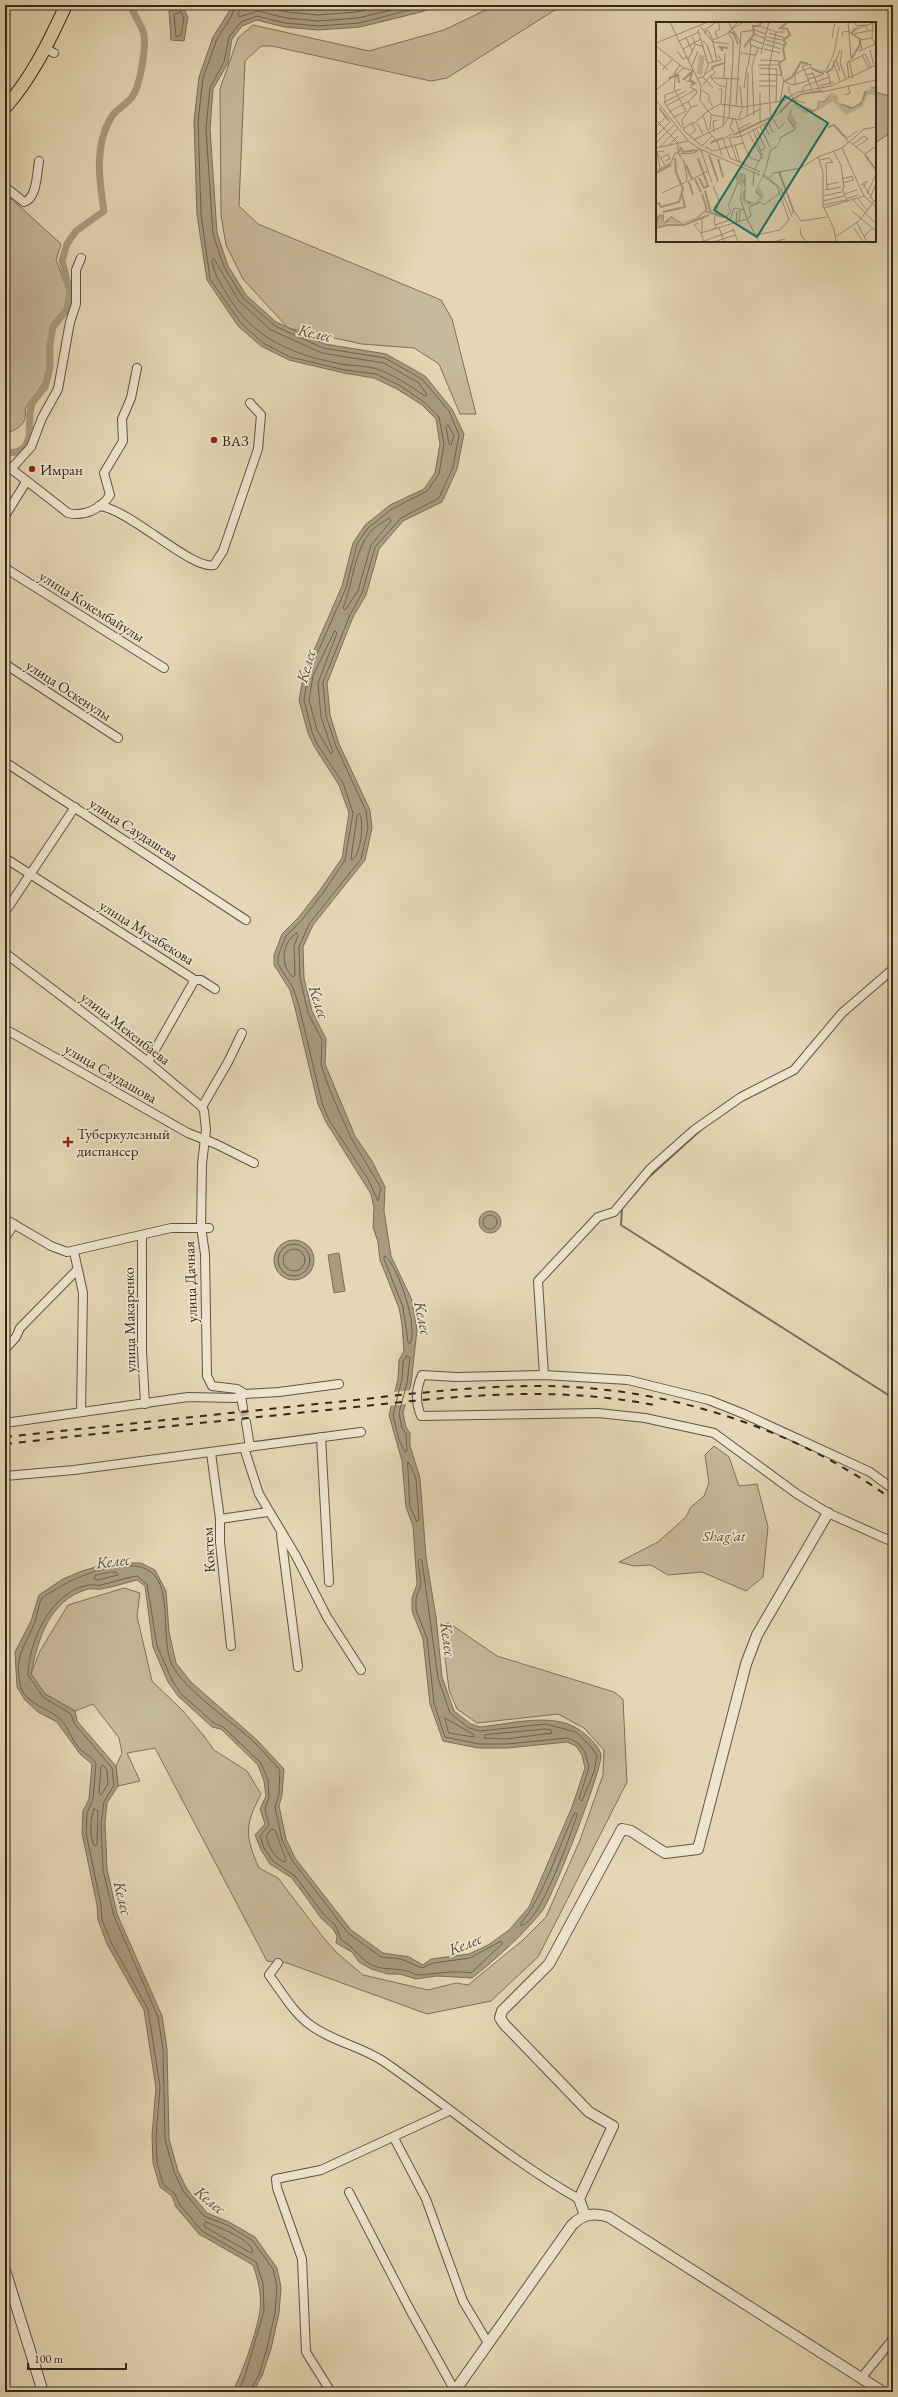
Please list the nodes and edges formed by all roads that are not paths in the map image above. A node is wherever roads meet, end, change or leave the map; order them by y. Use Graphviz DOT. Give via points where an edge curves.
graph roads {
  1 [pos="66,5"];
  2 [pos="5,108"];
  3 [pos="39,161"];
  4 [pos="5,187"];
  5 [pos="81,258"];
  6 [pos="137,368"];
  7 [pos="250,403"];
  8 [pos="8,467"];
  9 [pos="26,482"];
  10 [pos="99,506"];
  11 [pos="5,516"];
  12 [pos="5,568"];
  13 [pos="5,664"];
  14 [pos="164,668"];
  15 [pos="118,738"];
  16 [pos="5,762"];
  17 [pos="75,807"];
  18 [pos="5,858"];
  19 [pos="30,874"];
  20 [pos="5,912"];
  21 [pos="246,920"];
  22 [pos="5,953"];
  23 [pos="893,969"];
  24 [pos="193,980"];
  25 [pos="215,989"];
  26 [pos="5,1029"];
  27 [pos="242,1033"];
  28 [pos="148,1062"];
  29 [pos="202,1107"];
  30 [pos="204,1140"];
  31 [pos="254,1164"];
  32 [pos="5,1219"];
  33 [pos="14,1224"];
  34 [pos="205,1228"];
  35 [pos="142,1235"];
  36 [pos="5,1238"];
  37 [pos="74,1252"];
  38 [pos="77,1270"];
  39 [pos="5,1349"];
  40 [pos="544,1375"];
  41 [pos="340,1384"];
  42 [pos="243,1395"];
  43 [pos="145,1404"];
  44 [pos="243,1408"];
  45 [pos="81,1412"];
  46 [pos="246,1422"];
  47 [pos="5,1424"];
  48 [pos="361,1432"];
  49 [pos="321,1437"];
  50 [pos="246,1448"];
  51 [pos="211,1453"];
  52 [pos="5,1476"];
  53 [pos="893,1489"];
  54 [pos="268,1512"];
  55 [pos="828,1513"];
  56 [pos="220,1518"];
  57 [pos="280,1532"];
  58 [pos="893,1542"];
  59 [pos="329,1582"];
  60 [pos="231,1646"];
  61 [pos="298,1667"];
  62 [pos="361,1670"];
  63 [pos="278,1963"];
  64 [pos="449,2111"];
  65 [pos="394,2138"];
  66 [pos="349,2192"];
  67 [pos="579,2199"];
  68 [pos="585,2215"];
  69 [pos="5,2270"];
  70 [pos="893,2339"];
  71 [pos="488,2343"];
  72 [pos="862,2377"];
  73 [pos="455,2391"];
  74 [pos="43,2392"];
  75 [pos="331,2392"];
  76 [pos="883,2392"];
  1 -- 2 [label="main road" via="50,51"];
  3 -- 4 [label="street" via="33,193 28,200 24,202"];
  5 -- 8 [label="street" via="76,270 76,304 70,322 58,389 42,418 31,447"];
  6 -- 10 [label="street" via="131,398 122,419 123,440 104,473 110,495"];
  7 -- 10 [label="street" via="261,415 258,449 223,551 214,565 209,566 200,562 163,542 142,526"];
  8 -- 9 [label="street"];
  9 -- 10 [label="street" via="68,512 81,514"];
  9 -- 11 [label="street"];
  12 -- 14 [label="street, улица Кокембайулы"];
  13 -- 15 [label="street, улица Оскенулы"];
  16 -- 17 [label="street, улица Саудашева"];
  17 -- 19 [label="street"];
  17 -- 21 [label="street, улица Саудашева"];
  18 -- 19 [label="street, улица Мусабекова"];
  19 -- 20 [label="street"];
  19 -- 24 [label="street, улица Мусабекова"];
  22 -- 28 [label="street, улица Мекенбаева"];
  23 -- 40 [label="street" via="842,1013 794,1070 741,1097 694,1130 650,1169 614,1212 598,1217 538,1281"];
  24 -- 25 [label="street" via="201,980"];
  24 -- 28 [label="street, улица Мусабекова"];
  26 -- 30 [label="street, улица Саудашова"];
  27 -- 29 [label="street"];
  28 -- 29 [label="street, улица Мекенбаева"];
  29 -- 30 [label="street" via="206,1120"];
  30 -- 31 [label="street, улица Саудашова"];
  30 -- 34 [label="street, улица Дачная"];
  32 -- 33 [label="street"];
  33 -- 36 [label="street"];
  33 -- 37 [label="street" via="61,1250"];
  34 -- 35 [label="street" via="171,1228"];
  34 -- 42 [label="street, улица Дачная" via="207,1378 212,1386 237,1389"];
  35 -- 37 [label="street"];
  35 -- 43 [label="street, улица Макаренко" via="142,1351"];
  37 -- 38 [label="street"];
  38 -- 39 [label="street" via="20,1328 16,1338"];
  38 -- 45 [label="street" via="83,1293"];
  40 -- 53 [label="street" via="628,1380 708,1400 787,1432 870,1472"];
  40 -- 55 [label="street" via="422,1375 417,1387 417,1405 421,1416 598,1413 645,1418 714,1434 797,1494"];
  41 -- 42 [label="street"];
  42 -- 43 [label="street" via="224,1398 188,1397"];
  42 -- 44 [label="street"];
  43 -- 45 [label="street"];
  45 -- 47 [label="street"];
  46 -- 50 [label="street"];
  48 -- 49 [label="street"];
  49 -- 50 [label="street"];
  49 -- 59 [label="street"];
  50 -- 51 [label="street"];
  50 -- 54 [label="street" via="259,1494"];
  51 -- 52 [label="street"];
  51 -- 56 [label="street, Коктем"];
  54 -- 56 [label="street"];
  54 -- 57 [label="street"];
  55 -- 58 [label="street"];
  55 -- 67 [label="street" via="757,1635 746,1664 698,1849 665,1853 631,1831 622,1829 549,1964 502,2011 500,2018 514,2035 588,2112 613,2126"];
  56 -- 60 [label="street, Коктем" via="220,1542"];
  57 -- 61 [label="street"];
  57 -- 62 [label="street" via="296,1556 319,1603"];
  63 -- 64 [label="street" via="269,1975 294,2010 309,2024 334,2039 381,2060"];
  64 -- 65 [label="street"];
  64 -- 67 [label="street"];
  65 -- 71 [label="street" via="426,2199 463,2300"];
  65 -- 75 [label="street" via="322,2170 276,2179 302,2259 306,2352"];
  66 -- 73 [label="street"];
  67 -- 68 [label="street"];
  68 -- 71 [label="street" via="568,2229"];
  68 -- 72 [label="street" via="609,2217"];
  69 -- 74 [label="street"];
  70 -- 72 [label="street"];
  71 -- 73 [label="street"];
  72 -- 76 [label="street"];
}
